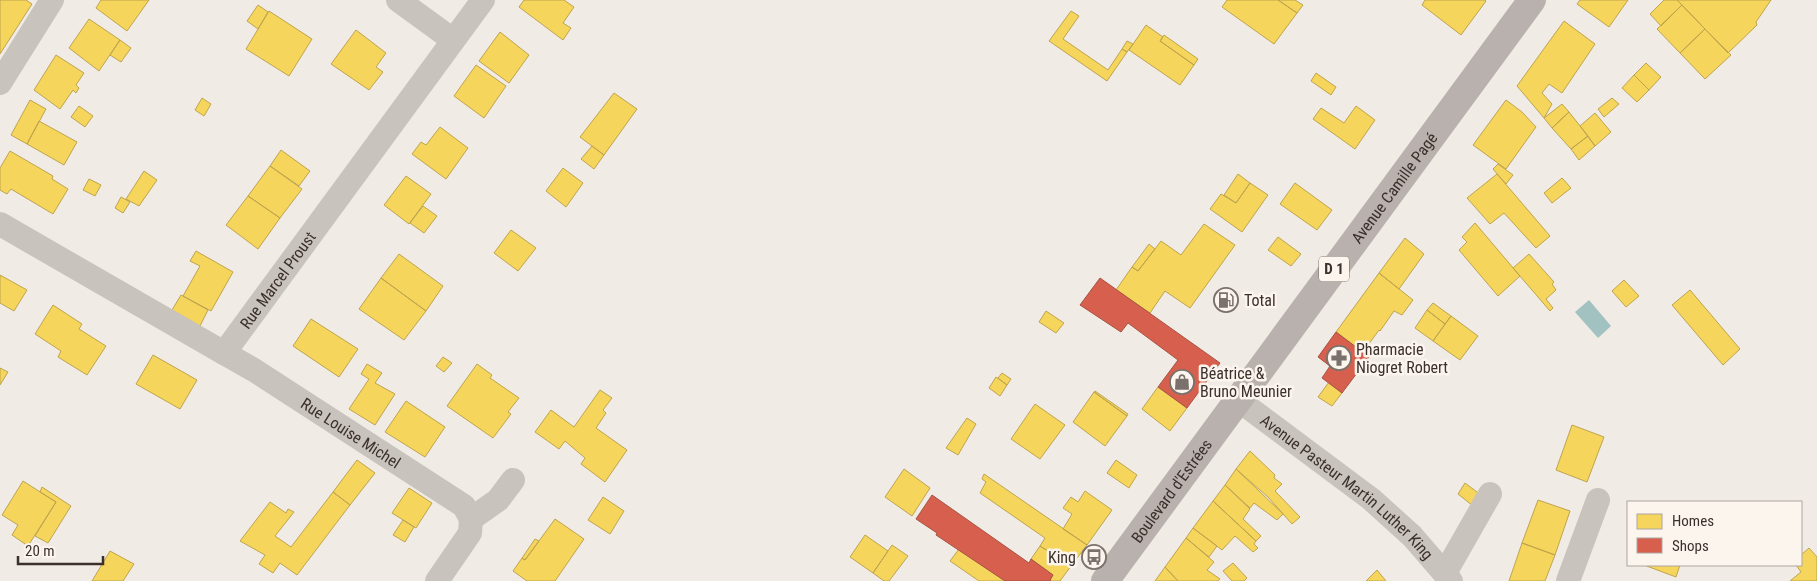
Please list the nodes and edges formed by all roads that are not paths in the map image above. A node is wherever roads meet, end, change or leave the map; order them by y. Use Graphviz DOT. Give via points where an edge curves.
graph roads {
  1 [pos="52,0"];
  2 [pos="398,0"];
  3 [pos="483,0"];
  4 [pos="1532,0"];
  5 [pos="454,40"];
  6 [pos="0,83"];
  7 [pos="0,224"];
  8 [pos="224,353"];
  9 [pos="1238,399"];
  10 [pos="513,480"];
  11 [pos="1490,494"];
  12 [pos="1598,500"];
  13 [pos="471,519"];
  14 [pos="1448,577"];
  15 [pos="437,581"];
  16 [pos="1104,581"];
  17 [pos="1568,581"];
  1 -- 6 [label="street"];
  2 -- 5 [label="street"];
  3 -- 5 [label="street, Rue Marcel Proust"];
  4 -- 9 [label="main road, Avenue Camille Pagé / D 1"];
  5 -- 8 [label="street, Rue Marcel Proust"];
  7 -- 8 [label="street"];
  8 -- 13 [label="street, Rue Louise Michel" via="457,500"];
  9 -- 14 [label="street, Avenue Pasteur Martin Luther King" via="1371,499 1412,536"];
  9 -- 16 [label="main road, Boulevard d'Estrées / D 1"];
  10 -- 13 [label="street" via="498,500"];
  11 -- 14 [label="street"];
  12 -- 17 [label="street"];
  13 -- 15 [label="street" via="470,533"];
}
